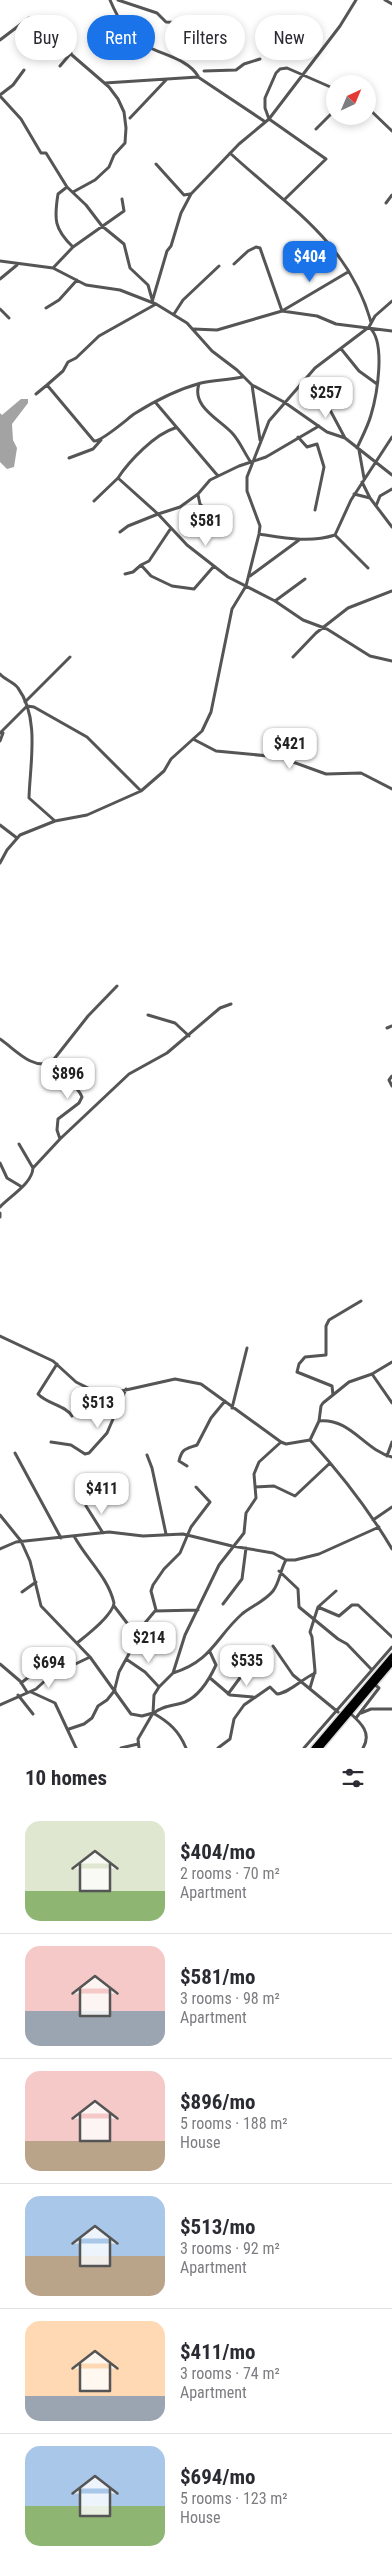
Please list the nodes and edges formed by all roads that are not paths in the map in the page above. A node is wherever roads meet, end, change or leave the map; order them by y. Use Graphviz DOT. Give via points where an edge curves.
graph roads {
  1 [pos="110,0"];
  2 [pos="118,0"];
  3 [pos="356,0"];
  4 [pos="385,0"];
  5 [pos="392,4"];
  6 [pos="165,21"];
  7 [pos="15,29"];
  8 [pos="0,40"];
  9 [pos="77,59"];
  10 [pos="65,60"];
  11 [pos="257,60"];
  12 [pos="60,66"];
  13 [pos="24,70"];
  14 [pos="204,72"];
  15 [pos="302,75"];
  16 [pos="198,77"];
  17 [pos="166,79"];
  18 [pos="104,83"];
  19 [pos="326,85"];
  20 [pos="0,95"];
  21 [pos="376,115"];
  22 [pos="130,118"];
  23 [pos="268,119"];
  24 [pos="326,119"];
  25 [pos="264,122"];
  26 [pos="316,129"];
  27 [pos="392,130"];
  28 [pos="230,153"];
  29 [pos="156,164"];
  30 [pos="67,187"];
  31 [pos="73,192"];
  32 [pos="191,194"];
  33 [pos="392,195"];
  34 [pos="122,199"];
  35 [pos="284,199"];
  36 [pos="386,203"];
  37 [pos="102,226"];
  38 [pos="73,247"];
  39 [pos="0,261"];
  40 [pos="17,264"];
  41 [pos="234,264"];
  42 [pos="219,266"];
  43 [pos="53,268"];
  44 [pos="348,272"];
  45 [pos="0,279"];
  46 [pos="77,280"];
  47 [pos="392,301"];
  48 [pos="154,303"];
  49 [pos="46,308"];
  50 [pos="0,309"];
  51 [pos="282,311"];
  52 [pos="174,314"];
  53 [pos="8,318"];
  54 [pos="371,322"];
  55 [pos="369,327"];
  56 [pos="193,329"];
  57 [pos="392,331"];
  58 [pos="342,350"];
  59 [pos="242,377"];
  60 [pos="199,383"];
  61 [pos="377,384"];
  62 [pos="47,385"];
  63 [pos="252,385"];
  64 [pos="36,394"];
  65 [pos="322,395"];
  66 [pos="156,402"];
  67 [pos="284,402"];
  68 [pos="319,426"];
  69 [pos="175,428"];
  70 [pos="298,437"];
  71 [pos="392,437"];
  72 [pos="345,438"];
  73 [pos="101,440"];
  74 [pos="260,441"];
  75 [pos="390,443"];
  76 [pos="358,448"];
  77 [pos="69,458"];
  78 [pos="251,461"];
  79 [pos="374,462"];
  80 [pos="392,475"];
  81 [pos="218,476"];
  82 [pos="118,478"];
  83 [pos="364,478"];
  84 [pos="361,482"];
  85 [pos="392,489"];
  86 [pos="198,494"];
  87 [pos="354,494"];
  88 [pos="370,498"];
  89 [pos="94,501"];
  90 [pos="376,506"];
  91 [pos="315,510"];
  92 [pos="158,514"];
  93 [pos="210,519"];
  94 [pos="391,525"];
  95 [pos="171,528"];
  96 [pos="120,532"];
  97 [pos="259,534"];
  98 [pos="335,535"];
  99 [pos="299,540"];
  100 [pos="141,564"];
  101 [pos="214,566"];
  102 [pos="368,568"];
  103 [pos="125,574"];
  104 [pos="249,577"];
  105 [pos="305,579"];
  106 [pos="246,586"];
  107 [pos="392,590"];
  108 [pos="275,601"];
  109 [pos="324,627"];
  110 [pos="70,657"];
  111 [pos="294,657"];
  112 [pos="392,661"];
  113 [pos="0,674"];
  114 [pos="25,702"];
  115 [pos="27,706"];
  116 [pos="2,733"];
  117 [pos="193,739"];
  118 [pos="0,741"];
  119 [pos="392,789"];
  120 [pos="141,792"];
  121 [pos="56,821"];
  122 [pos="0,825"];
  123 [pos="17,838"];
  124 [pos="0,862"];
  125 [pos="117,986"];
  126 [pos="231,1004"];
  127 [pos="148,1014"];
  128 [pos="392,1026"];
  129 [pos="387,1028"];
  130 [pos="189,1036"];
  131 [pos="0,1039"];
  132 [pos="56,1059"];
  133 [pos="392,1076"];
  134 [pos="392,1086"];
  135 [pos="60,1139"];
  136 [pos="19,1144"];
  137 [pos="0,1163"];
  138 [pos="33,1168"];
  139 [pos="22,1187"];
  140 [pos="0,1207"];
  141 [pos="0,1213"];
  142 [pos="0,1217"];
  143 [pos="361,1301"];
  144 [pos="0,1336"];
  145 [pos="247,1348"];
  146 [pos="392,1362"];
  147 [pos="57,1364"];
  148 [pos="372,1374"];
  149 [pos="126,1388"];
  150 [pos="333,1395"];
  151 [pos="225,1401"];
  152 [pos="392,1403"];
  153 [pos="232,1408"];
  154 [pos="72,1416"];
  155 [pos="319,1421"];
  156 [pos="310,1440"];
  157 [pos="51,1442"];
  158 [pos="281,1442"];
  159 [pos="392,1442"];
  160 [pos="15,1453"];
  161 [pos="147,1455"];
  162 [pos="387,1456"];
  163 [pos="392,1457"];
  164 [pos="330,1463"];
  165 [pos="187,1466"];
  166 [pos="196,1487"];
  167 [pos="256,1487"];
  168 [pos="86,1506"];
  169 [pos="392,1507"];
  170 [pos="0,1515"];
  171 [pos="373,1520"];
  172 [pos="379,1527"];
  173 [pos="103,1533"];
  174 [pos="166,1534"];
  175 [pos="188,1535"];
  176 [pos="74,1536"];
  177 [pos="61,1538"];
  178 [pos="21,1541"];
  179 [pos="232,1546"];
  180 [pos="246,1548"];
  181 [pos="0,1549"];
  182 [pos="392,1549"];
  183 [pos="286,1560"];
  184 [pos="279,1570"];
  185 [pos="36,1582"];
  186 [pos="336,1591"];
  187 [pos="22,1592"];
  188 [pos="223,1604"];
  189 [pos="114,1606"];
  190 [pos="318,1607"];
  191 [pos="156,1610"];
  192 [pos="198,1610"];
  193 [pos="314,1620"];
  194 [pos="138,1633"];
  195 [pos="392,1637"];
  196 [pos="77,1643"];
  197 [pos="273,1646"];
  198 [pos="392,1647"];
  199 [pos="210,1652"];
  200 [pos="392,1656"];
  201 [pos="90,1657"];
  202 [pos="126,1659"];
  203 [pos="392,1663"];
  204 [pos="0,1664"];
  205 [pos="43,1666"];
  206 [pos="248,1667"];
  207 [pos="372,1670"];
  208 [pos="174,1673"];
  209 [pos="315,1673"];
  210 [pos="210,1678"];
  211 [pos="299,1681"];
  212 [pos="21,1683"];
  213 [pos="374,1684"];
  214 [pos="158,1687"];
  215 [pos="310,1688"];
  216 [pos="115,1689"];
  217 [pos="29,1692"];
  218 [pos="228,1694"];
  219 [pos="18,1695"];
  220 [pos="253,1697"];
  221 [pos="0,1705"];
  222 [pos="392,1709"];
  223 [pos="153,1713"];
  224 [pos="350,1713"];
  225 [pos="360,1713"];
  226 [pos="33,1714"];
  227 [pos="340,1714"];
  228 [pos="356,1718"];
  229 [pos="69,1729"];
  230 [pos="139,1746"];
  231 [pos="76,1748"];
  232 [pos="121,1748"];
  233 [pos="186,1748"];
  234 [pos="218,1748"];
  235 [pos="304,1748"];
  236 [pos="314,1748"];
  237 [pos="320,1748"];
  238 [pos="363,1748"];
  1 -- 16 [label="street" via="119,21 138,40 172,57"];
  2 -- 6 [label="street" via="157,13"];
  3 -- 15 [label="street"];
  4 -- 5 [label="street"];
  7 -- 8 [label="street"];
  9 -- 18 [label="street"];
  10 -- 12 [label="street"];
  11 -- 14 [label="street" via="236,70"];
  13 -- 20 [label="street"];
  15 -- 19 [label="street"];
  15 -- 23 [label="street"];
  15 -- 23 [label="street" via="287,68 276,73 265,98"];
  16 -- 17 [label="street"];
  16 -- 25 [label="street"];
  17 -- 18 [label="street"];
  17 -- 22 [label="street"];
  18 -- 31 [label="street" via="116,95 124,112 125,143 109,167 95,180"];
  20 -- 30 [label="street" via="21,119 41,153 46,153"];
  21 -- 27 [label="street"];
  23 -- 25 [label="street"];
  23 -- 35 [label="street" via="326,158"];
  24 -- 26 [label="street"];
  25 -- 28 [label="street"];
  28 -- 32 [label="street"];
  28 -- 35 [label="street"];
  29 -- 32 [label="street" via="184,195"];
  30 -- 31 [label="street"];
  30 -- 38 [label="street" via="58,194 55,220 60,233"];
  31 -- 37 [label="street"];
  32 -- 48 [label="street" via="167,251"];
  33 -- 36 [label="street"];
  34 -- 37 [label="street" via="124,211"];
  35 -- 44 [label="street" via="317,229"];
  37 -- 38 [label="street"];
  37 -- 48 [label="street" via="124,244 130,268 148,285"];
  38 -- 43 [label="street"];
  39 -- 40 [label="street"];
  40 -- 43 [label="street"];
  40 -- 45 [label="street"];
  41 -- 51 [label="street" via="248,251 260,248"];
  42 -- 52 [label="street"];
  43 -- 46 [label="street"];
  44 -- 51 [label="street"];
  44 -- 54 [label="street" via="361,294"];
  46 -- 48 [label="street" via="86,285 138,295"];
  46 -- 49 [label="street" via="59,300"];
  47 -- 54 [label="street"];
  48 -- 52 [label="street"];
  48 -- 62 [label="street" via="99,336"];
  50 -- 53 [label="street"];
  51 -- 55 [label="street" via="317,316 336,324"];
  51 -- 56 [label="street" via="217,330"];
  52 -- 56 [label="street"];
  54 -- 55 [label="street"];
  55 -- 57 [label="street"];
  55 -- 58 [label="street"];
  55 -- 61 [label="street" via="375,332 378,344"];
  56 -- 59 [label="street"];
  58 -- 61 [label="street" via="359,371"];
  58 -- 67 [label="street" via="316,368"];
  59 -- 60 [label="street"];
  59 -- 63 [label="street"];
  60 -- 66 [label="street"];
  60 -- 78 [label="street" via="199,399 214,419 232,433"];
  61 -- 76 [label="street" via="371,417"];
  62 -- 64 [label="street"];
  62 -- 73 [label="street" via="94,441"];
  63 -- 67 [label="street"];
  63 -- 74 [label="street"];
  65 -- 72 [label="street"];
  66 -- 69 [label="street"];
  66 -- 73 [label="street" via="111,430"];
  67 -- 68 [label="street"];
  67 -- 74 [label="street" via="269,421"];
  68 -- 70 [label="street"];
  68 -- 72 [label="street"];
  69 -- 81 [label="street"];
  69 -- 82 [label="street" via="162,434 142,451"];
  70 -- 78 [label="street" via="266,457"];
  70 -- 91 [label="street" via="308,447 317,444 324,462"];
  71 -- 75 [label="street"];
  72 -- 76 [label="street"];
  73 -- 77 [label="street" via="93,449"];
  74 -- 78 [label="street"];
  75 -- 79 [label="street"];
  76 -- 79 [label="street"];
  76 -- 83 [label="street"];
  78 -- 81 [label="street"];
  78 -- 97 [label="street" via="248,491"];
  79 -- 80 [label="street"];
  79 -- 83 [label="street"];
  81 -- 86 [label="street" via="205,484"];
  82 -- 89 [label="street"];
  82 -- 92 [label="street"];
  83 -- 84 [label="street"];
  84 -- 87 [label="street"];
  84 -- 88 [label="street"];
  85 -- 90 [label="street" via="380,496"];
  86 -- 92 [label="street" via="180,506"];
  86 -- 93 [label="street" via="199,502 211,515"];
  87 -- 88 [label="street"];
  87 -- 98 [label="street"];
  88 -- 90 [label="street"];
  90 -- 94 [label="street"];
  92 -- 95 [label="street"];
  92 -- 96 [label="street"];
  95 -- 100 [label="street" via="149,560"];
  95 -- 101 [label="street"];
  97 -- 99 [label="street"];
  97 -- 104 [label="street"];
  98 -- 99 [label="street"];
  98 -- 102 [label="street"];
  99 -- 104 [label="street"];
  100 -- 101 [label="street" via="151,576 172,586 191,589 197,587"];
  100 -- 103 [label="street" via="133,572"];
  101 -- 106 [label="street"];
  104 -- 106 [label="street"];
  105 -- 108 [label="street"];
  106 -- 108 [label="street"];
  106 -- 117 [label="street" via="230,617 211,712 205,727"];
  107 -- 109 [label="street" via="348,608"];
  108 -- 109 [label="street" via="303,620"];
  109 -- 111 [label="street"];
  109 -- 112 [label="street" via="370,656"];
  110 -- 114 [label="street"];
  113 -- 114 [label="street" via="18,687"];
  114 -- 115 [label="street"];
  115 -- 116 [label="street"];
  115 -- 120 [label="street" via="58,719 87,737"];
  115 -- 121 [label="street" via="32,746 29,798"];
  116 -- 118 [label="street"];
  117 -- 119 [label="street" via="216,751 278,757 326,774 361,773"];
  117 -- 120 [label="street"];
  120 -- 121 [label="street" via="86,815"];
  121 -- 123 [label="street"];
  122 -- 123 [label="street"];
  123 -- 124 [label="street"];
  125 -- 132 [label="street" via="88,1016"];
  126 -- 130 [label="street" via="220,1008"];
  127 -- 130 [label="street" via="175,1023"];
  128 -- 129 [label="street"];
  130 -- 135 [label="street" via="158,1059 129,1074"];
  131 -- 132 [label="street" via="39,1065 51,1064"];
  132 -- 135 [label="street" via="60,1073 75,1086 82,1098 58,1119 56,1125"];
  133 -- 134 [label="street" via="389,1080"];
  135 -- 138 [label="street"];
  136 -- 138 [label="street"];
  137 -- 139 [label="street" via="7,1178"];
  138 -- 139 [label="street"];
  139 -- 140 [label="street"];
  141 -- 142 [label="street"];
  143 -- 150 [label="street" via="328,1320 326,1355 308,1356 298,1366 297,1372 332,1386"];
  144 -- 147 [label="street"];
  145 -- 153 [label="street"];
  146 -- 148 [label="street"];
  147 -- 149 [label="street" via="76,1382 96,1392 108,1394"];
  147 -- 154 [label="street" via="38,1394 68,1410"];
  148 -- 150 [label="street" via="349,1382"];
  148 -- 152 [label="street"];
  149 -- 151 [label="street" via="182,1379 201,1384"];
  149 -- 157 [label="street" via="106,1433 89,1453 68,1444"];
  150 -- 155 [label="street" via="321,1406"];
  151 -- 153 [label="street"];
  151 -- 165 [label="street" via="211,1418 197,1445 187,1446 181,1452 179,1462"];
  153 -- 158 [label="street"];
  155 -- 156 [label="street"];
  155 -- 162 [label="street" via="327,1420 348,1428"];
  156 -- 158 [label="street"];
  156 -- 164 [label="street"];
  158 -- 167 [label="street" via="259,1462 254,1474"];
  159 -- 162 [label="street"];
  160 -- 177 [label="street"];
  161 -- 174 [label="street"];
  162 -- 163 [label="street"];
  164 -- 167 [label="street" via="295,1496 274,1486"];
  164 -- 171 [label="street"];
  166 -- 175 [label="street" via="210,1502"];
  167 -- 179 [label="street" via="256,1498 246,1513 244,1533"];
  168 -- 173 [label="street"];
  169 -- 171 [label="street"];
  170 -- 178 [label="street"];
  171 -- 172 [label="street"];
  172 -- 182 [label="street"];
  172 -- 183 [label="street" via="319,1554"];
  173 -- 174 [label="street"];
  173 -- 176 [label="street"];
  174 -- 175 [label="street"];
  175 -- 179 [label="street"];
  175 -- 191 [label="street" via="180,1553 162,1571 152,1588"];
  176 -- 177 [label="street"];
  176 -- 189 [label="street" via="104,1577"];
  177 -- 178 [label="street"];
  178 -- 181 [label="street"];
  178 -- 185 [label="street"];
  179 -- 180 [label="street"];
  179 -- 192 [label="street" via="219,1565"];
  180 -- 183 [label="street" via="274,1553"];
  180 -- 188 [label="street" via="242,1580"];
  183 -- 184 [label="street"];
  184 -- 193 [label="street" via="298,1589 299,1607"];
  184 -- 199 [label="street" via="278,1584 272,1592 238,1618"];
  185 -- 187 [label="street"];
  185 -- 196 [label="street" via="41,1606"];
  186 -- 190 [label="street"];
  189 -- 194 [label="street"];
  189 -- 196 [label="street" via="96,1628"];
  190 -- 193 [label="street"];
  190 -- 195 [label="street" via="338,1616 352,1605 358,1605"];
  191 -- 192 [label="street"];
  191 -- 194 [label="street"];
  192 -- 208 [label="street" via="185,1636"];
  193 -- 207 [label="street" via="347,1644"];
  193 -- 209 [label="street" via="310,1632"];
  194 -- 202 [label="street"];
  196 -- 201 [label="street"];
  197 -- 211 [label="street"];
  198 -- 207 [label="street"];
  199 -- 208 [label="street"];
  199 -- 210 [label="street" via="216,1665"];
  200 -- 227 [label="main road"];
  201 -- 216 [label="street"];
  201 -- 217 [label="street" via="66,1668 61,1666"];
  202 -- 214 [label="street" via="145,1672"];
  202 -- 216 [label="street"];
  203 -- 213 [label="main road"];
  204 -- 212 [label="street"];
  205 -- 212 [label="street"];
  206 -- 218 [label="street"];
  207 -- 227 [label="street"];
  208 -- 214 [label="street"];
  209 -- 211 [label="street"];
  209 -- 215 [label="street"];
  210 -- 218 [label="street"];
  210 -- 223 [label="street" via="186,1702"];
  211 -- 215 [label="street"];
  211 -- 220 [label="street" via="283,1694 277,1694 270,1687"];
  212 -- 217 [label="street"];
  213 -- 224 [label="main road"];
  213 -- 225 [label="street" via="379,1688"];
  214 -- 223 [label="street" via="153,1698"];
  215 -- 227 [label="street"];
  216 -- 223 [label="street" via="131,1714"];
  216 -- 229 [label="street" via="98,1706 92,1718"];
  217 -- 219 [label="street"];
  217 -- 229 [label="street" via="55,1703"];
  218 -- 220 [label="street"];
  219 -- 221 [label="street"];
  219 -- 226 [label="street"];
  220 -- 234 [label="street" via="235,1718 230,1739"];
  222 -- 225 [label="street" via="371,1709"];
  223 -- 230 [label="street"];
  223 -- 233 [label="street" via="174,1728"];
  224 -- 228 [label="street"];
  224 -- 237 [label="main road"];
  225 -- 228 [label="street"];
  227 -- 235 [label="street"];
  227 -- 236 [label="main road"];
  228 -- 238 [label="street" via="367,1735"];
  229 -- 231 [label="street"];
  230 -- 232 [label="street"];
}
